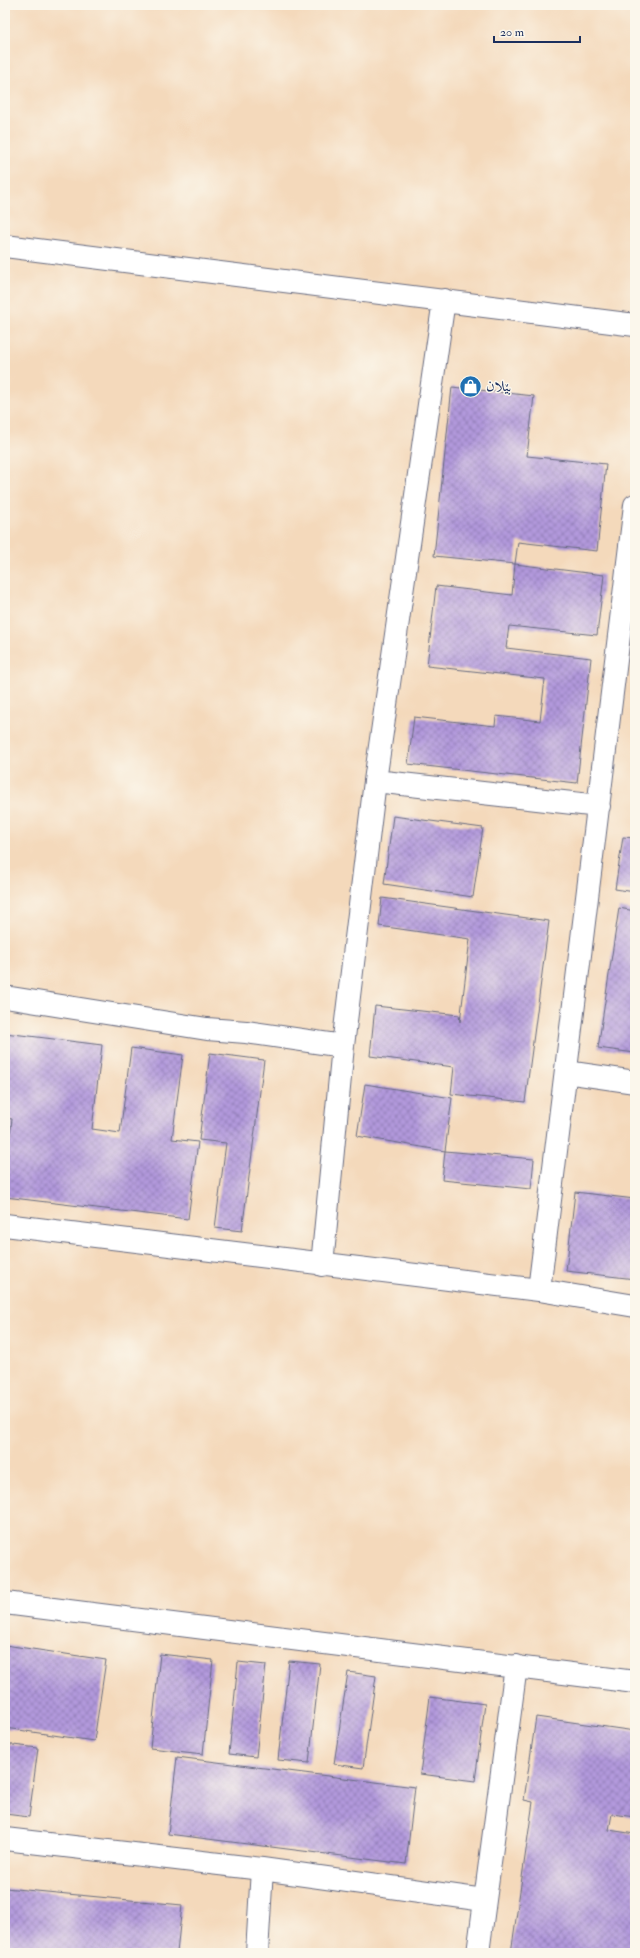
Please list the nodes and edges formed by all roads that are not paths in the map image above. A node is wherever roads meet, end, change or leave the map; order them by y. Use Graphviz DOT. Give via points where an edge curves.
graph roads {
  1 [pos="5,246"];
  2 [pos="444,300"];
  3 [pos="635,325"];
  4 [pos="635,505"];
  5 [pos="375,781"];
  6 [pos="599,806"];
  7 [pos="5,997"];
  8 [pos="343,1046"];
  9 [pos="566,1072"];
  10 [pos="635,1082"];
  11 [pos="5,1225"];
  12 [pos="322,1265"];
  13 [pos="539,1290"];
  14 [pos="635,1306"];
  15 [pos="5,1603"];
  16 [pos="516,1666"];
  17 [pos="635,1682"];
  18 [pos="5,1838"];
  19 [pos="262,1869"];
  20 [pos="484,1900"];
  21 [pos="257,1953"];
  22 [pos="478,1953"];
  1 -- 2 [label="street"];
  2 -- 3 [label="street"];
  2 -- 5 [label="street"];
  4 -- 6 [label="street"];
  5 -- 6 [label="street"];
  5 -- 8 [label="street"];
  6 -- 9 [label="street"];
  7 -- 8 [label="street" via="207,1029"];
  8 -- 12 [label="street"];
  9 -- 10 [label="street"];
  9 -- 13 [label="street"];
  11 -- 12 [label="street"];
  12 -- 13 [label="street"];
  13 -- 14 [label="street"];
  15 -- 16 [label="street"];
  16 -- 17 [label="street"];
  16 -- 20 [label="street"];
  18 -- 19 [label="street"];
  19 -- 20 [label="street"];
  19 -- 21 [label="street"];
  20 -- 22 [label="street"];
}
